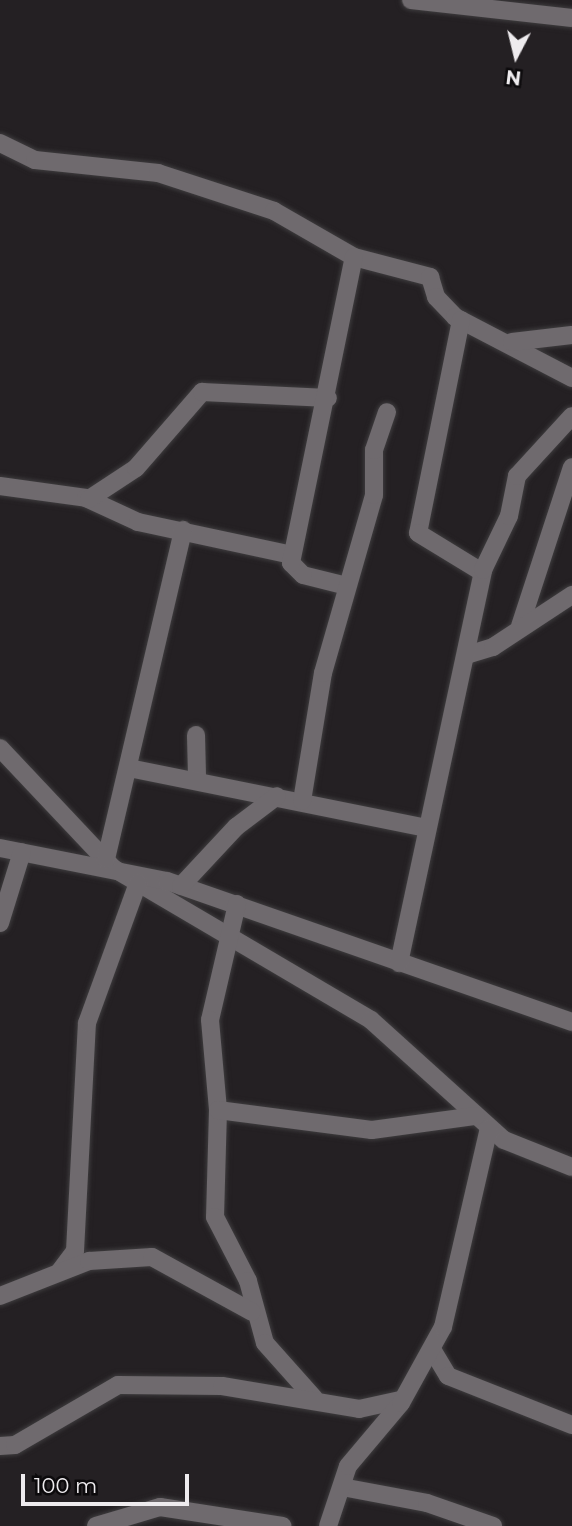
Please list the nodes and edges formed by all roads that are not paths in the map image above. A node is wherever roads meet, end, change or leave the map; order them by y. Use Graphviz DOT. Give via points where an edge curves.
graph roads {
  1 [pos="411,0"];
  2 [pos="572,18"];
  3 [pos="0,144"];
  4 [pos="354,257"];
  5 [pos="461,320"];
  6 [pos="572,335"];
  7 [pos="512,342"];
  8 [pos="572,378"];
  9 [pos="328,398"];
  10 [pos="387,412"];
  11 [pos="572,416"];
  12 [pos="572,467"];
  13 [pos="0,486"];
  14 [pos="89,499"];
  15 [pos="183,530"];
  16 [pos="292,555"];
  17 [pos="482,572"];
  18 [pos="347,586"];
  19 [pos="572,595"];
  20 [pos="520,626"];
  21 [pos="470,654"];
  22 [pos="195,735"];
  23 [pos="0,748"];
  24 [pos="129,768"];
  25 [pos="197,777"];
  26 [pos="277,796"];
  27 [pos="302,801"];
  28 [pos="428,828"];
  29 [pos="0,848"];
  30 [pos="22,852"];
  31 [pos="110,863"];
  32 [pos="138,883"];
  33 [pos="181,886"];
  34 [pos="237,904"];
  35 [pos="0,923"];
  36 [pos="227,938"];
  37 [pos="399,963"];
  38 [pos="572,1022"];
  39 [pos="218,1110"];
  40 [pos="483,1122"];
  41 [pos="572,1167"];
  42 [pos="60,1270"];
  43 [pos="0,1296"];
  44 [pos="251,1312"];
  45 [pos="433,1350"];
  46 [pos="314,1398"];
  47 [pos="403,1399"];
  48 [pos="572,1425"];
  49 [pos="0,1446"];
  50 [pos="342,1487"];
  51 [pos="96,1526"];
  52 [pos="283,1526"];
  53 [pos="328,1526"];
  54 [pos="493,1526"];
  1 -- 2 [label="street"];
  3 -- 4 [label="street" via="35,160 189,181 274,211"];
  4 -- 5 [label="street" via="430,278 436,297"];
  4 -- 9 [label="street"];
  5 -- 7 [label="street"];
  5 -- 17 [label="street" via="418,533"];
  6 -- 7 [label="street"];
  7 -- 8 [label="street"];
  9 -- 14 [label="street" via="202,392 136,468"];
  9 -- 16 [label="street"];
  10 -- 18 [label="street" via="374,450 374,495"];
  11 -- 17 [label="street" via="517,476 509,516"];
  12 -- 20 [label="street"];
  13 -- 14 [label="street"];
  14 -- 15 [label="street" via="138,522"];
  15 -- 16 [label="street"];
  15 -- 24 [label="street"];
  16 -- 18 [label="street" via="294,571"];
  17 -- 21 [label="street"];
  18 -- 27 [label="street" via="302,773"];
  19 -- 20 [label="street"];
  20 -- 21 [label="street" via="494,647"];
  21 -- 28 [label="street"];
  22 -- 25 [label="street"];
  23 -- 31 [label="street"];
  24 -- 25 [label="street"];
  24 -- 31 [label="street"];
  25 -- 26 [label="street"];
  26 -- 27 [label="street"];
  26 -- 33 [label="street" via="236,827"];
  27 -- 28 [label="street"];
  28 -- 37 [label="street"];
  29 -- 30 [label="street"];
  30 -- 31 [label="street"];
  30 -- 35 [label="street"];
  31 -- 32 [label="street"];
  31 -- 33 [label="street"];
  32 -- 36 [label="street"];
  32 -- 42 [label="street" via="88,1023 75,1251"];
  33 -- 34 [label="street"];
  34 -- 36 [label="street"];
  34 -- 37 [label="street"];
  36 -- 39 [label="street" via="210,1020"];
  36 -- 40 [label="street" via="371,1020"];
  37 -- 38 [label="street"];
  39 -- 40 [label="street" via="372,1130"];
  39 -- 44 [label="street" via="215,1217 248,1281"];
  40 -- 41 [label="street" via="516,1147"];
  40 -- 45 [label="street" via="471,1224"];
  42 -- 43 [label="street"];
  42 -- 44 [label="street" via="89,1261 156,1258"];
  44 -- 46 [label="street" via="265,1343"];
  45 -- 47 [label="street"];
  45 -- 48 [label="street" via="448,1376"];
  46 -- 47 [label="street" via="374,1409"];
  46 -- 49 [label="street" via="184,1382 118,1385 15,1445"];
  47 -- 50 [label="street" via="348,1466"];
  50 -- 53 [label="street"];
  50 -- 54 [label="street" via="427,1503"];
  51 -- 52 [label="street" via="160,1507"];
}
